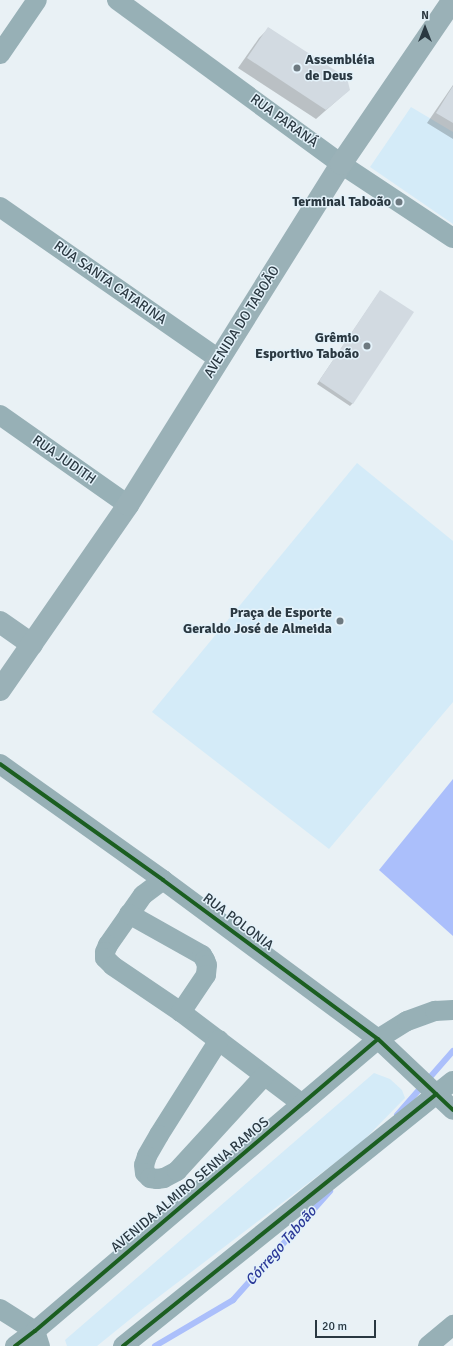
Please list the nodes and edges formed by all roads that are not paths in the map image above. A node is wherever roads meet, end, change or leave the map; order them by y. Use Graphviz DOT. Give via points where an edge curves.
graph roads {
  1 [pos="37,0"];
  2 [pos="117,0"];
  3 [pos="453,0"];
  4 [pos="0,54"];
  5 [pos="342,164"];
  6 [pos="0,207"];
  7 [pos="453,238"];
  8 [pos="219,359"];
  9 [pos="0,415"];
  10 [pos="128,505"];
  11 [pos="0,622"];
  12 [pos="32,644"];
  13 [pos="0,690"];
  14 [pos="0,764"];
  15 [pos="163,880"];
  16 [pos="129,914"];
  17 [pos="453,1010"];
  18 [pos="181,1012"];
  19 [pos="378,1039"];
  20 [pos="219,1040"];
  21 [pos="264,1076"];
  22 [pos="453,1081"];
  23 [pos="436,1094"];
  24 [pos="302,1104"];
  25 [pos="453,1110"];
  26 [pos="0,1309"];
  27 [pos="453,1325"];
  28 [pos="38,1339"];
  29 [pos="15,1346"];
  30 [pos="123,1346"];
  31 [pos="428,1346"];
  1 -- 4 [label="street"];
  2 -- 5 [label="street, RUA PARANÁ"];
  3 -- 5 [label="main road, AVENIDA DO TABOÃO"];
  5 -- 7 [label="street, RUA PARANÁ"];
  5 -- 8 [label="main road, AVENIDA DO TABOÃO"];
  6 -- 8 [label="street, RUA SANTA CATARINA"];
  8 -- 10 [label="main road, AVENIDA DO TABOÃO"];
  9 -- 10 [label="street, RUA JUDITH"];
  10 -- 12 [label="main road, AVENIDA DO TABOÃO"];
  11 -- 12 [label="main road"];
  12 -- 13 [label="main road, AVENIDA DO TABOÃO"];
  14 -- 15 [label="street, RUA POLONIA"];
  15 -- 16 [label="street" via="143,895"];
  15 -- 19 [label="street, RUA POLONIA"];
  16 -- 18 [label="street" via="108,946 105,958"];
  16 -- 18 [label="street" via="202,955 205,960 206,975"];
  17 -- 19 [label="street, AVENIDA ALMIRO SENNA RAMOS" via="435,1011 407,1021"];
  18 -- 20 [label="street"];
  19 -- 23 [label="street, RUA POLONIA"];
  19 -- 24 [label="street, AVENIDA ALMIRO SENNA RAMOS"];
  20 -- 21 [label="street"];
  20 -- 21 [label="street" via="147,1156 144,1165 150,1178 164,1178 177,1171"];
  21 -- 24 [label="street"];
  22 -- 23 [label="street"];
  23 -- 25 [label="street, RUA POLONIA"];
  23 -- 30 [label="street"];
  24 -- 28 [label="street, AVENIDA ALMIRO SENNA RAMOS"];
  26 -- 28 [label="street"];
  27 -- 31 [label="street"];
  28 -- 29 [label="street, AVENIDA ALMIRO SENNA RAMOS"];
}
